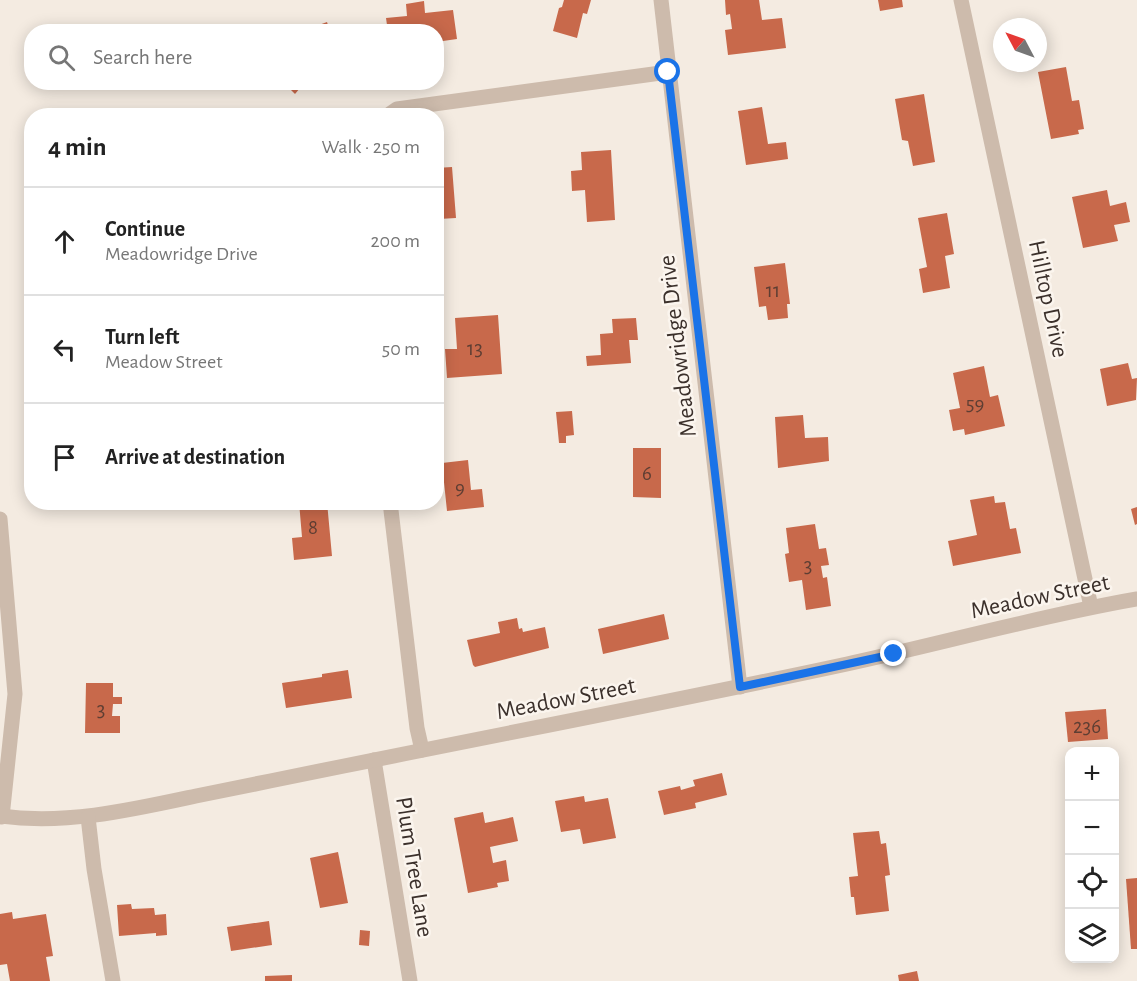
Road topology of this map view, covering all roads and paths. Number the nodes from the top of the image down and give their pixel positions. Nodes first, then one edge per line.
1 (661, 0) edge
2 (961, 0) edge
3 (668, 72) junction
4 (404, 108) edge
5 (391, 510) edge
6 (0, 519) edge
7 (1137, 599) edge
8 (1091, 607) junction
9 (740, 687) junction
10 (422, 750) junction
11 (374, 760) junction
12 (1, 817) edge
13 (88, 817) junction
14 (113, 981) edge
15 (410, 981) edge

1 - 3 street, Meadowridge Drive
2 - 8 street, Hilltop Drive
3 - 4 street
3 - 9 street, Meadowridge Drive
5 - 10 street
6 - 12 street
7 - 8 street, Meadow Street
8 - 9 street, Meadow Street
9 - 10 street, Meadow Street
10 - 11 street, Meadow Street
11 - 13 street, Meadow Street
11 - 15 street, Plum Tree Lane
12 - 13 street, Meadow Street
13 - 14 street

